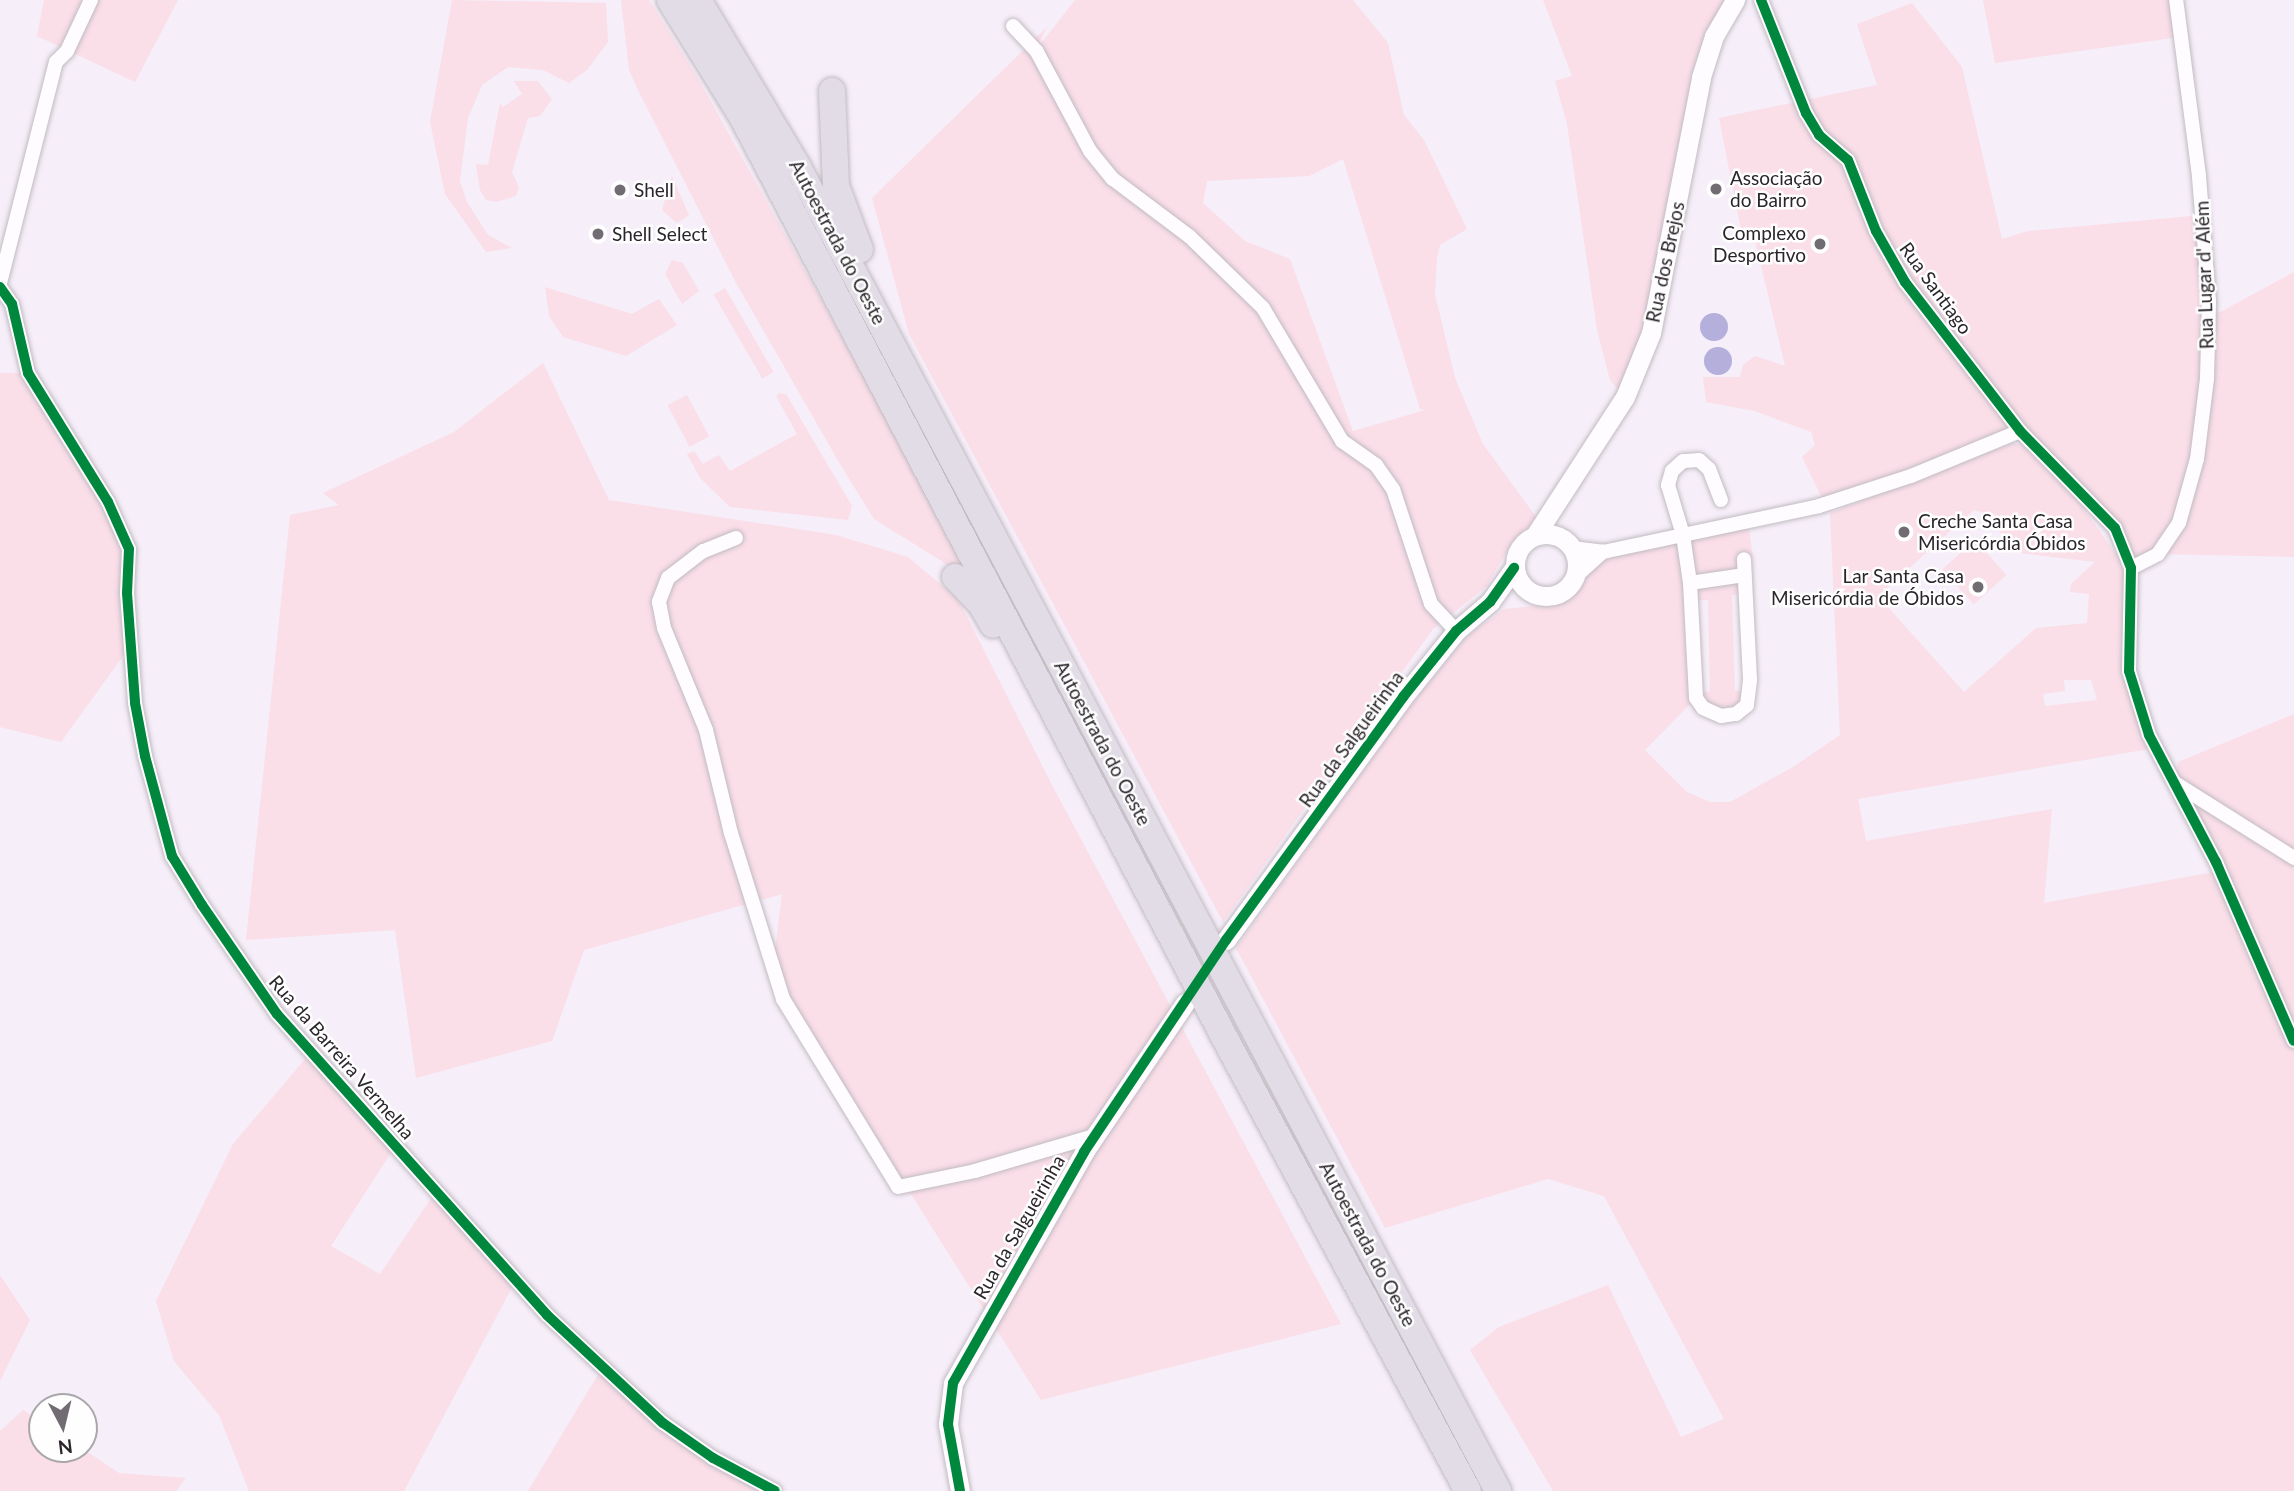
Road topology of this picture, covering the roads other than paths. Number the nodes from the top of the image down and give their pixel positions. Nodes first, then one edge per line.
1 (91, 0) edge
2 (670, 0) edge
3 (698, 0) edge
4 (1735, 0) edge
5 (1761, 0) edge
6 (2176, 0) edge
7 (1013, 26) dead end
8 (832, 91) dead end
9 (0, 285) edge
10 (909, 375) junction
11 (2020, 431) junction
12 (1721, 500) dead end
13 (1555, 510) junction
14 (1536, 534) junction
15 (1683, 535) junction
16 (736, 538) dead end
17 (1567, 543) junction
18 (1603, 552) junction
19 (1744, 559) dead end
20 (1514, 568) junction
21 (2131, 568) junction
22 (1744, 575) junction
23 (955, 577) dead end
24 (1575, 577) junction
25 (1690, 583) junction
26 (1528, 591) junction
27 (1490, 602) junction
28 (1457, 631) junction
29 (2174, 782) junction
30 (1123, 840) junction
31 (2294, 858) edge
32 (1226, 940) dead end
33 (1185, 1003) dead end
34 (2294, 1041) edge
35 (1094, 1136) junction
36 (775, 1491) edge
37 (960, 1491) edge
38 (1468, 1491) edge
39 (1498, 1491) edge

1 - 9 street
2 - 30 highway, Autoestrada do Oeste
3 - 10 highway, Autoestrada do Oeste
4 - 13 street, Rua dos Brejos
5 - 11 street, Rua Santiago
6 - 21 street, Rua Lugar d' Além
7 - 28 street
8 - 10 highway
9 - 36 street, Rua da Barreira Vermelha
10 - 39 highway, Autoestrada do Oeste
11 - 15 street
11 - 21 street, Rua Santiago
12 - 15 street
13 - 14 street, Rua dos Brejos
13 - 17 street
14 - 17 street
14 - 20 street
15 - 18 street
15 - 25 street
16 - 35 street
17 - 18 street
17 - 24 street
18 - 24 street
19 - 22 street
20 - 26 street
20 - 27 street, Rua da Salgueirinha
21 - 29 street
22 - 25 street
22 - 25 street
23 - 30 highway
24 - 26 street
26 - 27 street, Rua da Salgueirinha
27 - 28 street, Rua da Salgueirinha
28 - 32 street, Rua da Salgueirinha
29 - 31 street
29 - 34 street
30 - 38 highway, Autoestrada do Oeste
33 - 35 street, Rua da Salgueirinha
35 - 37 street, Rua da Salgueirinha

